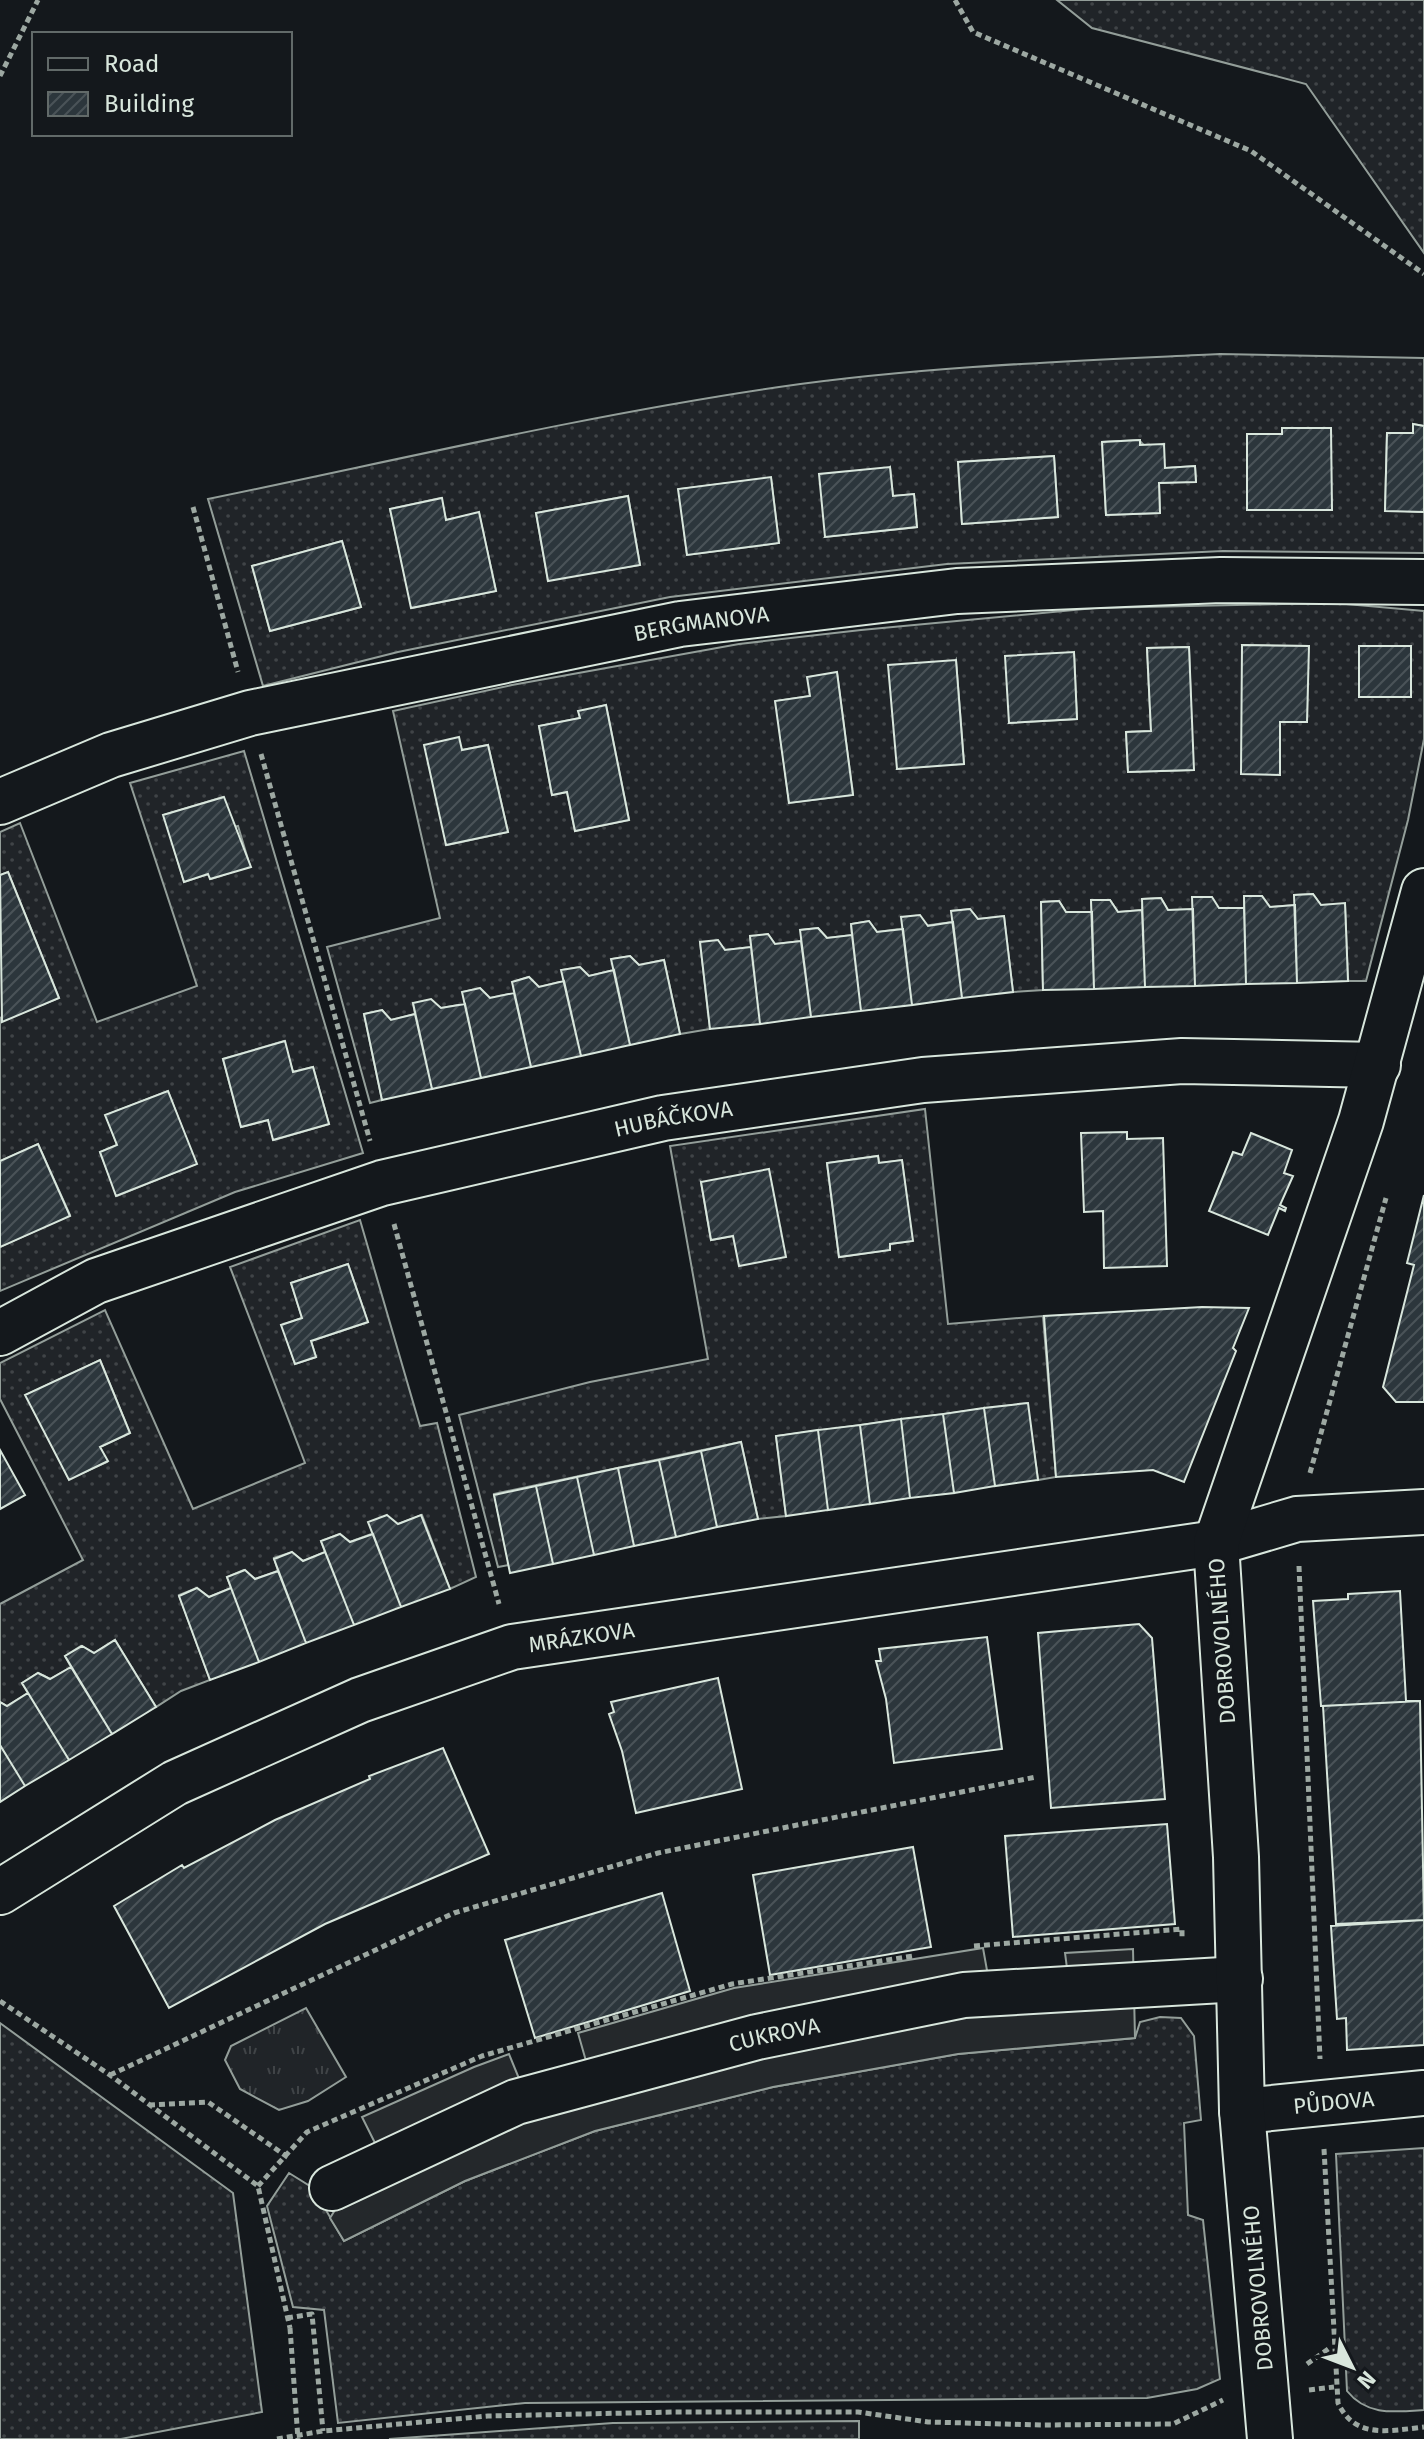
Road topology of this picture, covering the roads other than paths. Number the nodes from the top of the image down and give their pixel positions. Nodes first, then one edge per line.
1 (1424, 582) edge
2 (0, 802) edge
3 (1424, 891) edge
4 (1378, 1065) junction
5 (0, 1333) edge
6 (1424, 1512) edge
7 (1216, 1543) junction
8 (0, 1892) edge
9 (1240, 1979) junction
10 (1424, 2093) edge
11 (1242, 2111) junction
12 (332, 2188) road end
13 (1269, 2431) edge

1 - 2 street, BERGMANOVA
3 - 4 street, DOBROVOLNÉHO
4 - 5 street, HUBÁČKOVA
4 - 7 street, DOBROVOLNÉHO
6 - 7 street, MRÁZKOVA
7 - 8 street, MRÁZKOVA
7 - 9 street, DOBROVOLNÉHO
9 - 11 street, DOBROVOLNÉHO
9 - 12 street, CUKROVA
10 - 11 street, PŮDOVA
11 - 13 street, DOBROVOLNÉHO

